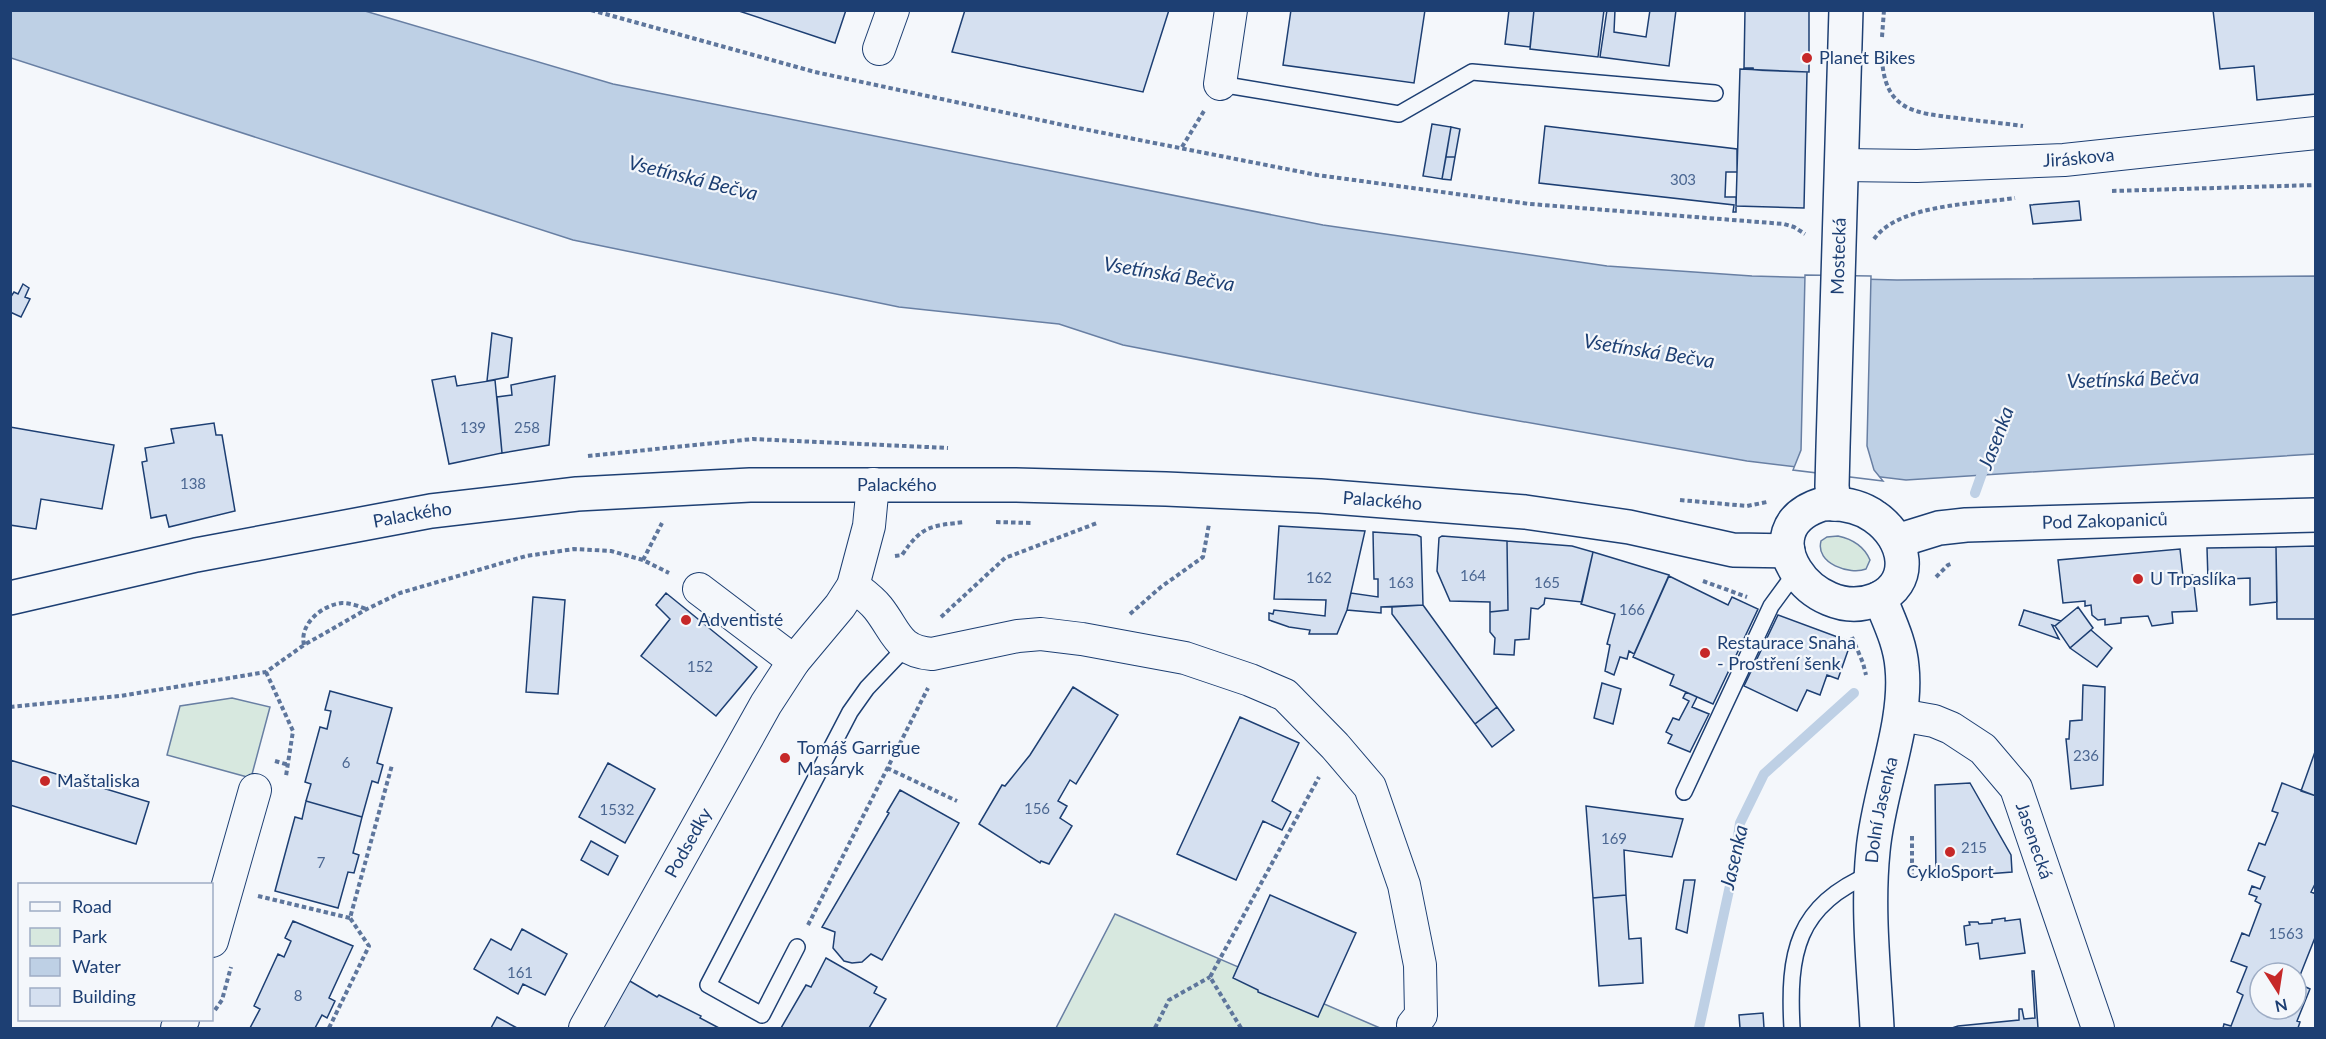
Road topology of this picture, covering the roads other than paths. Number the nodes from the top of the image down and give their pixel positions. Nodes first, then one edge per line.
1 (893, 10) edge
2 (1231, 10) edge
3 (1846, 10) edge
4 (879, 49) dead end
5 (1220, 84) joint
6 (1715, 93) dead end
7 (2316, 133) edge
8 (1842, 165) junction
9 (873, 484) junction
10 (1833, 495) junction
11 (2316, 515) edge
12 (1897, 541) junction
13 (1792, 561) junction
14 (858, 573) junction
15 (699, 589) road end
16 (10, 598) edge
17 (1880, 598) junction
18 (794, 661) junction
19 (923, 661) junction
20 (1900, 716) junction
21 (255, 790) dead end
22 (1684, 792) dead end
23 (1870, 873) junction
24 (213, 937) edge
25 (797, 947) road end
26 (1413, 1025) dead end
27 (585, 1029) edge
28 (1792, 1029) edge
29 (1877, 1029) edge
30 (2098, 1029) edge

1 - 4 street
2 - 5 street
3 - 8 street, Mostecká
5 - 6 lane
7 - 8 street, Jiráskova
8 - 10 street, Mostecká
9 - 13 street, Palackého
9 - 14 street, Podsedky
9 - 16 street, Palackého
10 - 12 street
10 - 13 street
11 - 12 street, Pod Zakopaniců
12 - 17 street
13 - 17 street
13 - 22 lane
14 - 18 street, Podsedky
14 - 19 street
15 - 18 street
17 - 20 street, Dolní Jasenka
18 - 27 street, Podsedky
19 - 25 lane
19 - 26 street
20 - 23 street, Dolní Jasenka
20 - 30 street, Jasenecká
21 - 24 street
23 - 28 lane
23 - 29 street, Dolní Jasenka

